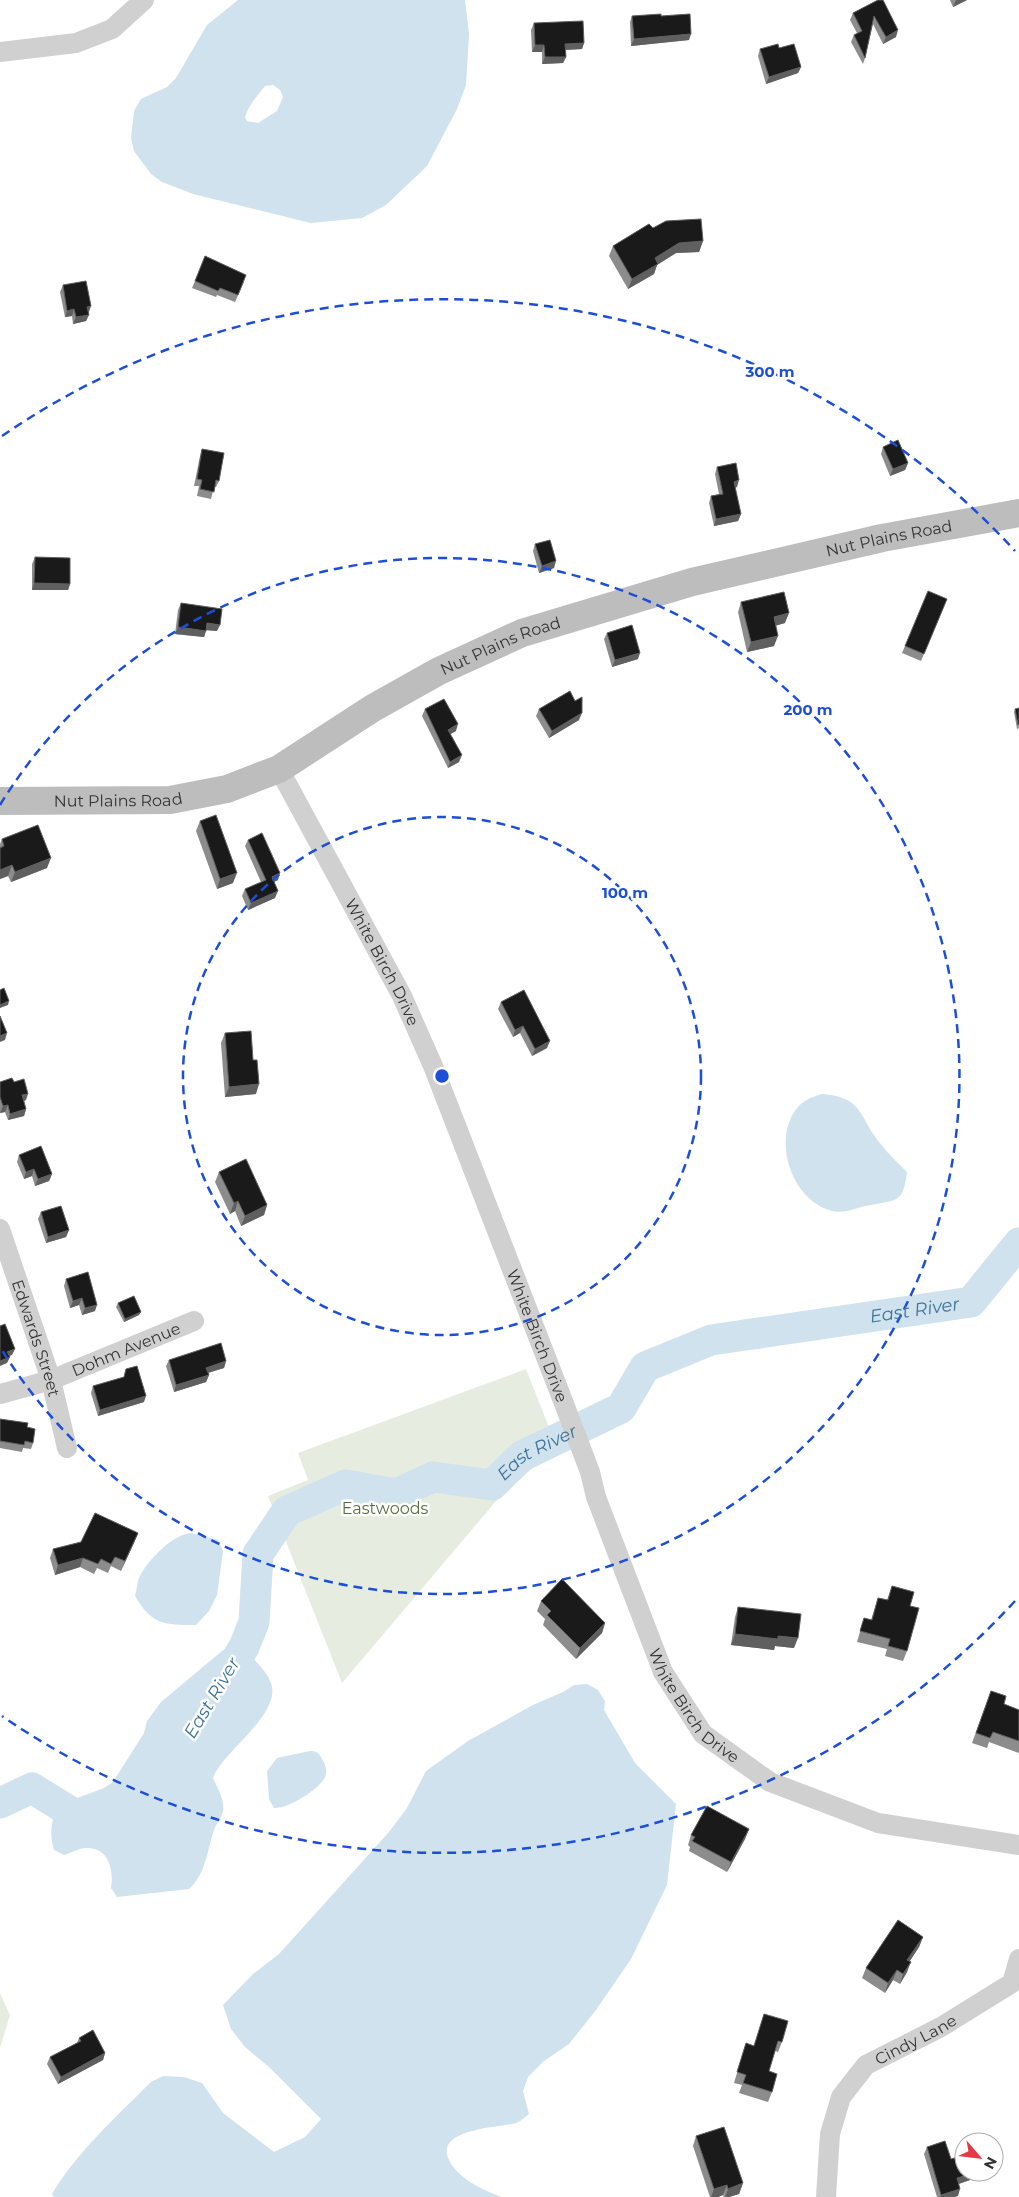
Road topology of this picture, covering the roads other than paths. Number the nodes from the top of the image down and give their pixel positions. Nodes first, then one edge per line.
1 (144, 0) edge
2 (0, 52) edge
3 (1019, 513) edge
4 (279, 769) junction
5 (0, 801) edge
6 (0, 1229) edge
7 (194, 1321) dead end
8 (50, 1380) junction
9 (0, 1394) edge
10 (67, 1448) dead end
11 (1019, 1845) edge
12 (1019, 1959) edge
13 (826, 2197) edge

1 - 2 street
3 - 4 street, Nut Plains Road
4 - 5 street, Nut Plains Road
4 - 11 street, White Birch Drive
6 - 8 street, Edwards Street
7 - 8 street, Dohm Avenue
8 - 9 street, Dohm Avenue
8 - 10 street, Edwards Street
12 - 13 street, Cindy Lane

